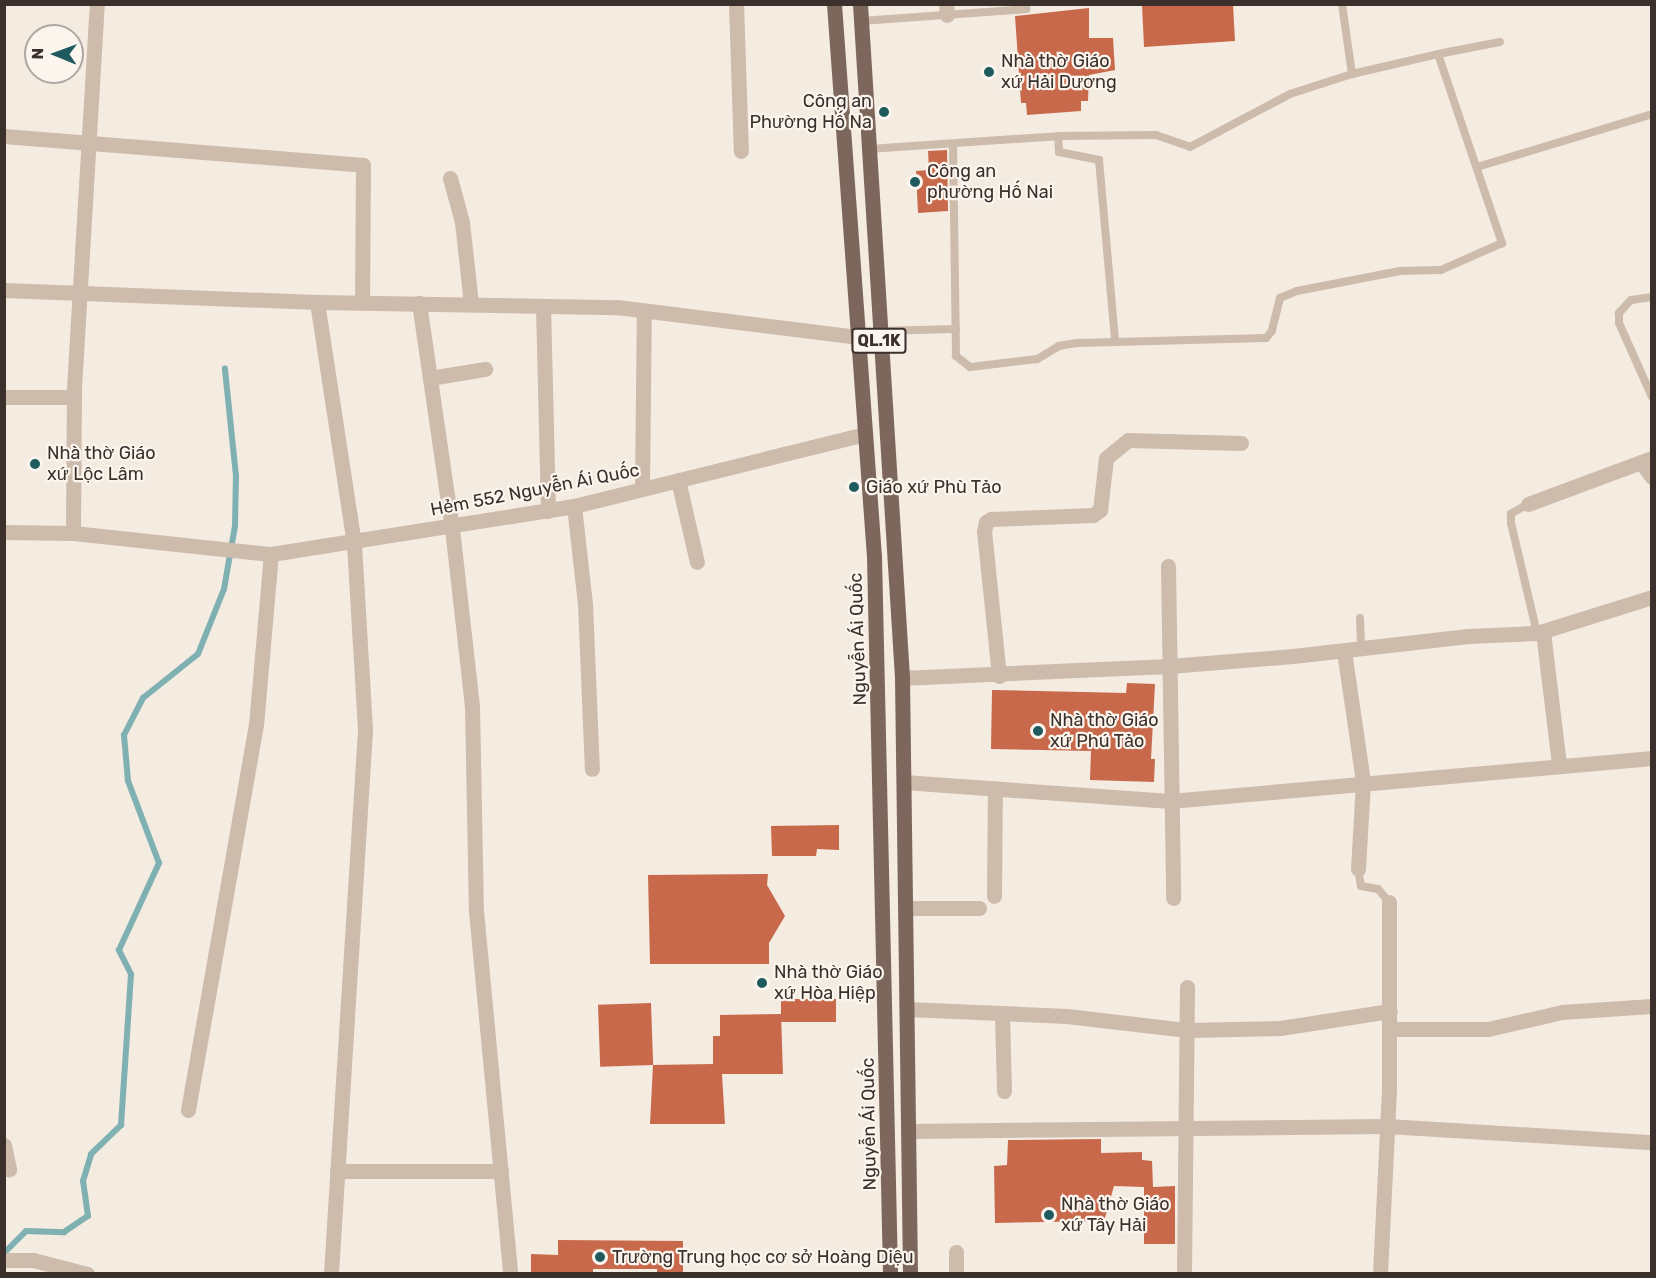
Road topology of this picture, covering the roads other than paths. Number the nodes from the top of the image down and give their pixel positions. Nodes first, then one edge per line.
1 (97, 4) edge
2 (736, 4) edge
3 (834, 4) edge
4 (860, 4) edge
5 (1342, 4) edge
6 (1027, 9) dead end
7 (947, 10) edge
8 (861, 21) junction
9 (1500, 42) dead end
10 (1438, 54) junction
11 (1352, 74) junction
12 (1652, 114) edge
13 (4, 136) edge
14 (1058, 136) junction
15 (88, 142) junction
16 (953, 145) junction
17 (867, 149) junction
18 (741, 151) dead end
19 (1477, 167) junction
20 (450, 178) dead end
21 (4, 290) edge
22 (81, 292) junction
23 (1652, 297) edge
24 (317, 302) junction
25 (362, 303) junction
26 (419, 303) junction
27 (471, 304) junction
28 (543, 306) junction
29 (644, 311) junction
30 (956, 328) junction
31 (879, 331) junction
32 (859, 337) junction
33 (1115, 340) junction
34 (485, 369) dead end
35 (430, 378) junction
36 (4, 397) edge
37 (74, 397) junction
38 (1652, 397) edge
39 (865, 434) junction
40 (1241, 443) dead end
41 (1646, 460) edge
42 (1652, 477) edge
43 (678, 480) junction
44 (642, 489) junction
45 (1528, 504) joint
46 (574, 506) junction
47 (548, 511) junction
48 (452, 528) junction
49 (4, 532) edge
50 (73, 533) junction
51 (354, 544) junction
52 (271, 555) junction
53 (697, 562) dead end
54 (1168, 566) dead end
55 (1652, 597) edge
56 (1360, 618) dead end
57 (1540, 632) junction
58 (1360, 648) junction
59 (1344, 651) junction
60 (1168, 666) junction
61 (999, 676) junction
62 (902, 678) junction
63 (879, 680) junction
64 (1652, 758) edge
65 (1559, 764) junction
66 (592, 769) dead end
67 (904, 782) junction
68 (1363, 782) junction
69 (995, 789) junction
70 (1170, 801) junction
71 (1358, 869) joint
72 (994, 896) dead end
73 (1173, 897) dead end
74 (1389, 902) joint
75 (907, 908) junction
76 (979, 908) dead end
77 (1187, 987) dead end
78 (1652, 1006) edge
79 (907, 1009) junction
80 (1390, 1011) junction
81 (1002, 1014) junction
82 (1390, 1029) junction
83 (1187, 1030) junction
84 (1004, 1091) dead end
85 (188, 1110) dead end
86 (1186, 1126) junction
87 (1387, 1126) junction
88 (908, 1131) junction
89 (1652, 1142) edge
90 (4, 1145) edge
91 (9, 1169) dead end
92 (337, 1171) junction
93 (501, 1171) junction
94 (956, 1252) dead end
95 (4, 1260) edge
96 (87, 1274) edge
97 (331, 1274) edge
98 (510, 1274) edge
99 (890, 1274) edge
100 (910, 1274) edge
101 (956, 1274) edge
102 (1184, 1274) edge
103 (1380, 1274) edge

1 - 15 street
2 - 18 street
3 - 32 main road, Nguyễn Ái Quốc / QL.1K
4 - 8 main road, QL.1K
5 - 11 lane
6 - 7 lane
7 - 8 lane
8 - 17 main road, QL.1K
9 - 10 lane
10 - 11 lane
10 - 19 lane
11 - 14 lane
12 - 19 lane
13 - 15 street
14 - 16 lane
14 - 33 lane
15 - 22 street
15 - 25 street
16 - 17 lane
16 - 30 lane
17 - 31 main road, QL.1K
19 - 33 lane
20 - 27 street
21 - 22 street
22 - 24 street
22 - 37 street
23 - 38 lane
24 - 25 street
24 - 51 street
25 - 26 street
26 - 27 street
26 - 35 street
27 - 28 street
28 - 29 street
28 - 47 street
29 - 32 street
29 - 44 street
30 - 31 lane
30 - 33 lane
31 - 62 main road, QL.1K
32 - 39 main road, Nguyễn Ái Quốc / QL.1K
34 - 35 street
35 - 48 street
36 - 37 street
37 - 50 street
39 - 43 street, Hẻm 552 Nguyễn Ái Quốc
39 - 63 main road, Nguyễn Ái Quốc / QL.1K
40 - 61 street
41 - 42 street
41 - 45 street
43 - 44 street, Hẻm 552 Nguyễn Ái Quốc
43 - 53 street
44 - 46 street, Hẻm 552 Nguyễn Ái Quốc
45 - 57 lane
46 - 47 street, Hẻm 552 Nguyễn Ái Quốc
46 - 66 street
47 - 48 street, Hẻm 552 Nguyễn Ái Quốc
48 - 51 street, Hẻm 552 Nguyễn Ái Quốc
48 - 93 street
49 - 50 street, Hẻm 552 Nguyễn Ái Quốc
50 - 52 street, Hẻm 552 Nguyễn Ái Quốc
51 - 52 street, Hẻm 552 Nguyễn Ái Quốc
51 - 92 street
52 - 85 street
54 - 60 street
55 - 57 street
56 - 58 lane
57 - 58 street
57 - 65 street
58 - 59 street
59 - 60 street
59 - 68 street
60 - 61 street
60 - 70 street
61 - 62 street
62 - 63 main road
62 - 67 main road, QL.1K
63 - 99 main road, Nguyễn Ái Quốc / QL.1K
64 - 65 street
65 - 68 street
67 - 69 street
67 - 75 main road, QL.1K
68 - 70 street
68 - 71 street
69 - 70 street
69 - 72 street
70 - 73 street
71 - 74 lane
74 - 80 street
75 - 76 street
75 - 79 main road, QL.1K
77 - 83 street
78 - 82 street
79 - 81 street
79 - 88 main road, QL.1K
80 - 82 street
80 - 83 street
81 - 83 street
81 - 84 street
82 - 87 street
83 - 86 street
86 - 87 street
86 - 88 street
86 - 102 street
87 - 89 street
87 - 103 street
88 - 100 main road, QL.1K
90 - 91 street
92 - 93 street
92 - 97 street
93 - 98 street
94 - 101 street
95 - 96 street

